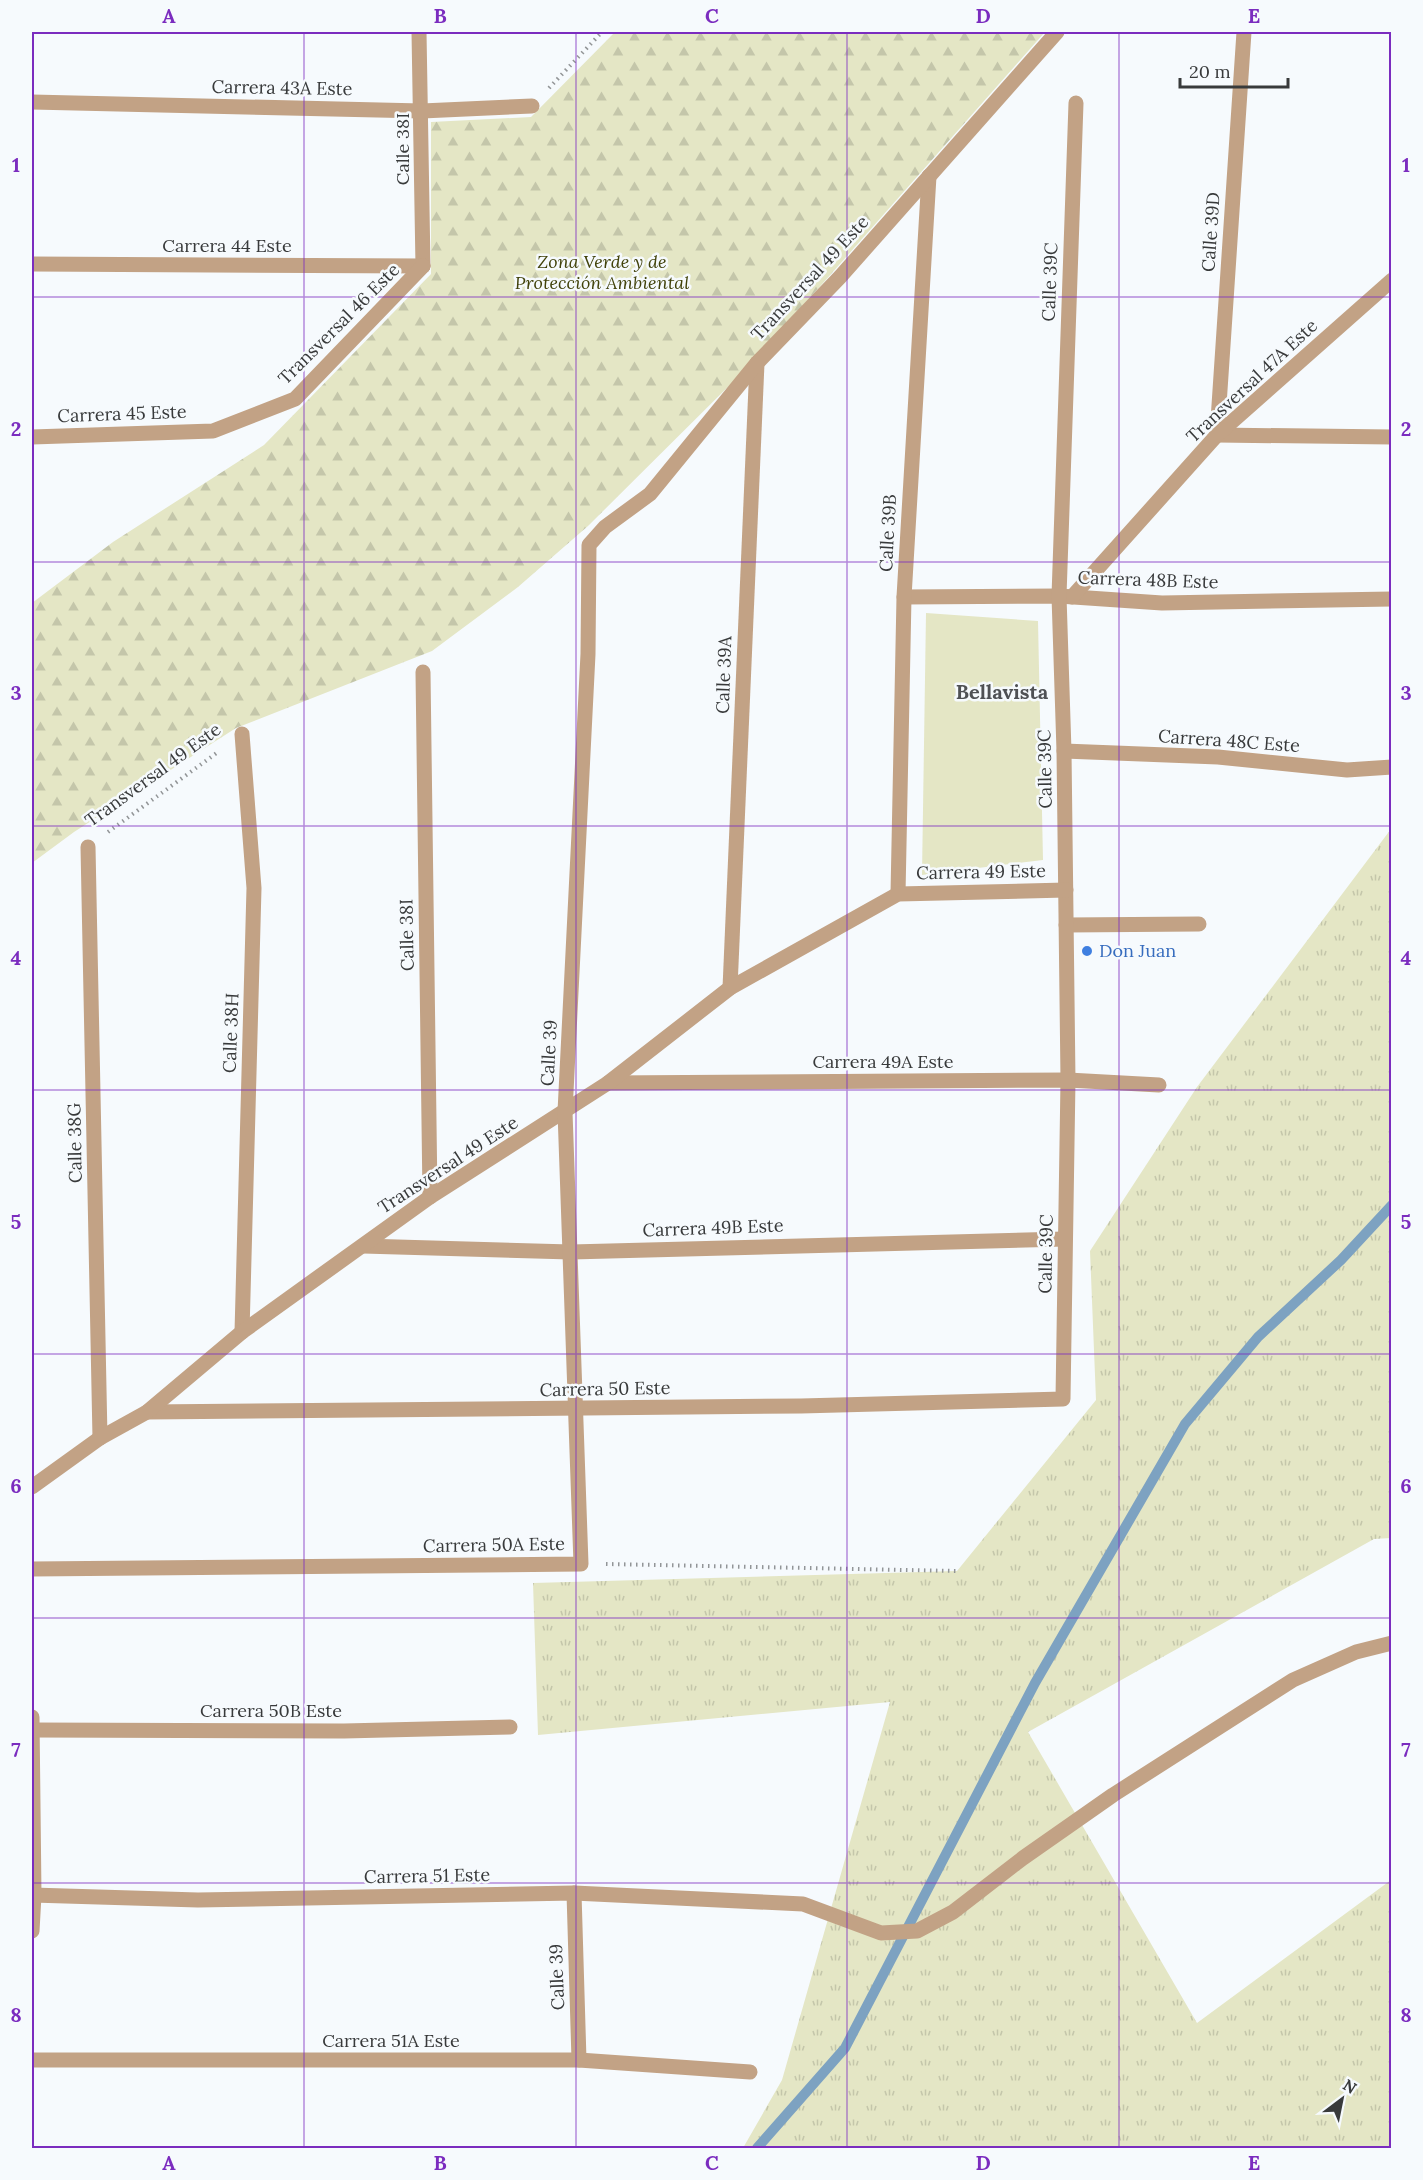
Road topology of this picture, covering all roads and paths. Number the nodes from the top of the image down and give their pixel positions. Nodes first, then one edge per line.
1 (419, 32) edge
2 (602, 32) edge
3 (1057, 32) edge
4 (1244, 32) edge
5 (32, 102) edge
6 (1076, 103) dead end
7 (532, 106) joint
8 (422, 111) junction
9 (929, 176) junction
10 (32, 264) edge
11 (423, 266) junction
12 (1392, 280) edge
13 (757, 363) junction
14 (213, 431) joint
15 (1217, 435) junction
16 (32, 437) edge
17 (1392, 437) edge
18 (588, 545) joint
19 (904, 597) junction
20 (1066, 597) junction
21 (1392, 599) edge
22 (423, 672) dead end
23 (242, 734) joint
24 (1064, 751) junction
25 (1392, 767) edge
26 (88, 847) joint
27 (1066, 890) junction
28 (898, 894) junction
29 (1199, 924) dead end
30 (1066, 925) junction
31 (730, 988) junction
32 (1068, 1080) junction
33 (608, 1083) junction
34 (1159, 1085) dead end
35 (565, 1112) junction
36 (430, 1197) junction
37 (1065, 1239) junction
38 (363, 1246) junction
39 (572, 1252) junction
40 (242, 1332) junction
41 (1064, 1399) joint
42 (575, 1409) junction
43 (147, 1412) junction
44 (100, 1438) junction
45 (32, 1487) edge
46 (581, 1564) junction
47 (32, 1569) edge
48 (957, 1571) dead end
49 (1392, 1643) edge
50 (32, 1726) edge
51 (510, 1727) dead end
52 (574, 1893) junction
53 (33, 1895) edge
54 (32, 1931) edge
55 (32, 2060) edge
56 (579, 2060) junction
57 (750, 2072) dead end

1 - 8 street, Calle 38I
2 - 7 path
3 - 9 street, Transversal 49 Este
4 - 15 street, Calle 39D
5 - 8 street, Carrera 43A Este
6 - 20 street, Calle 39C
7 - 8 street, Carrera 43A Este
8 - 11 street, Calle 38I
9 - 13 street, Transversal 49 Este
9 - 19 street, Calle 39B
10 - 11 street, Carrera 44 Este
11 - 14 street, Transversal 46 Este
12 - 15 street, Transversal 47A Este
13 - 18 street, Transversal 49 Este
13 - 31 street, Calle 39A
14 - 16 street, Carrera 45 Este
15 - 17 street
15 - 20 street, Transversal 47A Este
18 - 35 street, Calle 39
19 - 20 street, Carrera 48B Este
19 - 28 street, Calle 39B
20 - 21 street, Carrera 48B Este
20 - 24 street, Calle 39C
22 - 36 street, Calle 38I
23 - 26 path, Transversal 49 Este
23 - 40 street, Calle 38H
24 - 25 street, Carrera 48C Este
24 - 27 street, Calle 39C
26 - 44 street, Calle 38G
27 - 28 street, Carrera 49 Este
27 - 30 street, Calle 39C
28 - 31 street, Transversal 49 Este
29 - 30 street
30 - 32 street, Calle 39C
31 - 33 street, Transversal 49 Este
32 - 33 street, Carrera 49A Este
32 - 34 street, Carrera 49A Este
32 - 37 street, Calle 39C
33 - 35 street, Transversal 49 Este
35 - 36 street, Transversal 49 Este
35 - 39 street, Calle 39
36 - 38 street, Transversal 49 Este
37 - 39 street, Carrera 49B Este
37 - 41 street, Calle 39C
38 - 39 street, Carrera 49B Este
38 - 40 street, Transversal 49 Este
39 - 42 street, Calle 39
40 - 43 street, Transversal 49 Este
41 - 42 street, Carrera 50 Este
42 - 43 street, Carrera 50 Este
42 - 46 street, Calle 39
43 - 44 street, Transversal 49 Este
44 - 45 street, Transversal 49 Este
46 - 47 street, Carrera 50A Este
46 - 48 path, Carrera 50A Este
49 - 52 street, Carrera 51 Este
50 - 51 street, Carrera 50B Este
50 - 53 street
52 - 53 street, Carrera 51 Este
52 - 56 street, Calle 39
53 - 54 street
55 - 56 street, Carrera 51A Este
56 - 57 street, Carrera 51A Este

